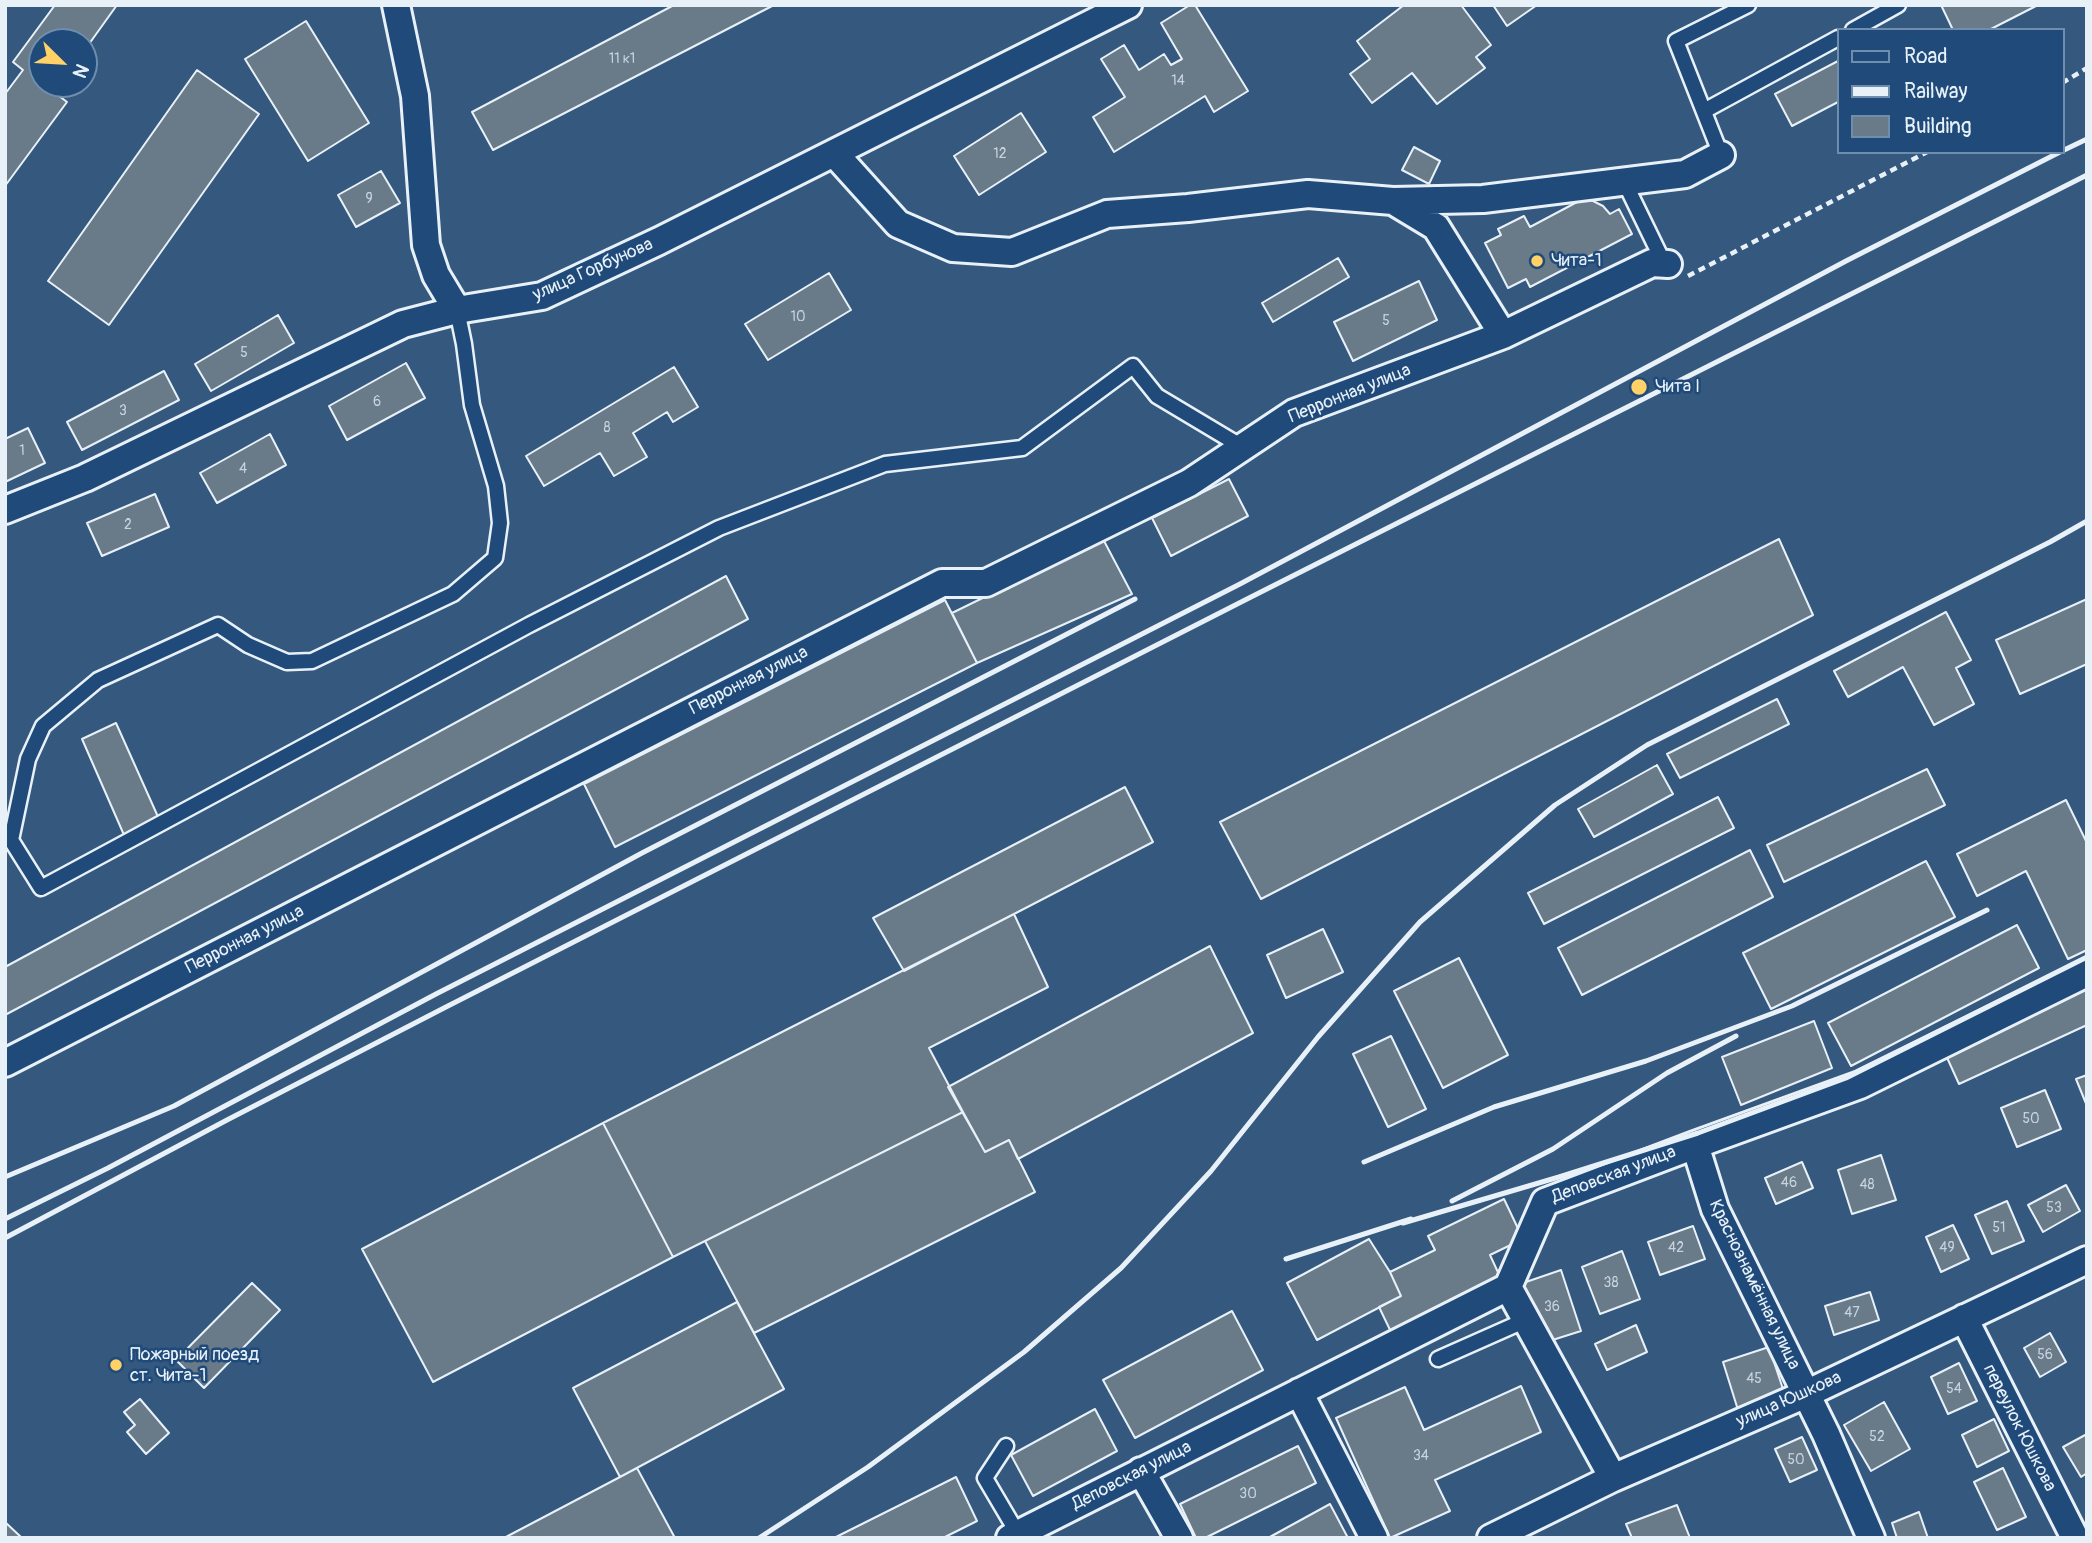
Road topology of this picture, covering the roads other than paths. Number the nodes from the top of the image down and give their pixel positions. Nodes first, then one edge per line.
1 (396, 5) edge
2 (1128, 5) edge
3 (1748, 5) edge
4 (1898, 5) edge
5 (1857, 28) edge
6 (1836, 39) edge
7 (1704, 111) junction
8 (834, 153) junction
9 (1721, 155) joint
10 (1624, 181) junction
11 (1393, 201) junction
12 (1660, 264) joint
13 (457, 310) junction
14 (1503, 335) junction
15 (1244, 447) junction
16 (5, 510) edge
17 (2087, 973) edge
18 (5, 1063) edge
19 (1695, 1145) junction
20 (2087, 1260) edge
21 (1508, 1287) junction
22 (1964, 1318) junction
23 (1526, 1320) junction
24 (1438, 1359) dead end
25 (1299, 1392) junction
26 (1806, 1394) junction
27 (1006, 1446) dead end
28 (1141, 1471) junction
29 (1613, 1479) junction
30 (1014, 1536) edge
31 (1179, 1538) edge
32 (1374, 1538) edge
33 (1491, 1538) edge
34 (1871, 1538) edge
35 (2075, 1538) edge

1 - 13 street
2 - 8 street, улица Горбунова
3 - 7 lane
4 - 5 lane
6 - 7 lane
7 - 9 lane
8 - 11 street
8 - 13 street, улица Горбунова
9 - 10 street
10 - 11 street
10 - 12 lane
11 - 14 street
12 - 14 street, Перронная улица
13 - 15 lane
13 - 16 street, улица Горбунова
14 - 15 street, Перронная улица
15 - 18 street, Перронная улица
17 - 19 street, Деповская улица
19 - 21 street, Деповская улица
19 - 26 street, Краснознамённая улица
20 - 22 street, улица Юшкова
21 - 23 street
21 - 25 street, Деповская улица
22 - 26 street, улица Юшкова
22 - 35 street, переулок Юшкова
23 - 24 lane
23 - 29 street
25 - 28 street, Деповская улица
25 - 32 street
26 - 29 street, улица Юшкова
26 - 34 street, Краснознамённая улица
27 - 30 lane
28 - 30 street, Деповская улица
28 - 31 street
29 - 33 street, улица Юшкова

